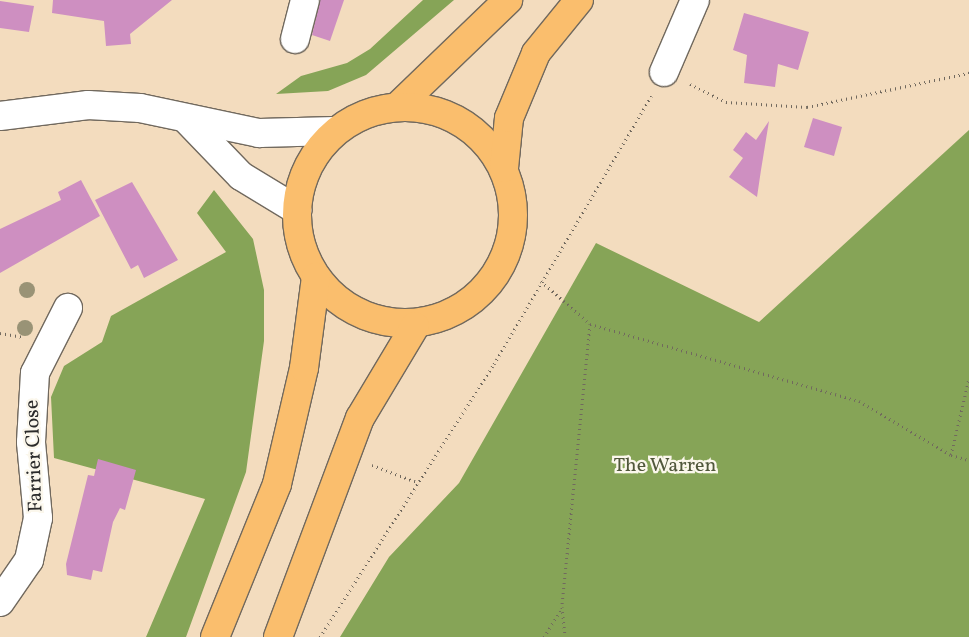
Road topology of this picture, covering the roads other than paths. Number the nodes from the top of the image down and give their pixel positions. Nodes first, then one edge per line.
1 (305, 0) edge
2 (508, 0) edge
3 (579, 0) edge
4 (695, 0) edge
5 (295, 39) dead end
6 (664, 72) road end
7 (398, 106) junction
8 (0, 116) edge
9 (188, 121) junction
10 (335, 131) junction
11 (504, 168) junction
12 (297, 210) junction
13 (316, 277) junction
14 (68, 308) dead end
15 (414, 326) junction
16 (0, 602) edge
17 (215, 637) edge
18 (278, 637) edge

1 - 5 street
2 - 7 main road
3 - 11 main road
4 - 6 street
7 - 10 main road
7 - 11 main road
8 - 9 street
9 - 10 street
9 - 12 street
10 - 12 main road
11 - 15 main road
12 - 13 main road
13 - 15 main road
13 - 17 main road
14 - 16 street, Farrier Close
15 - 18 main road

